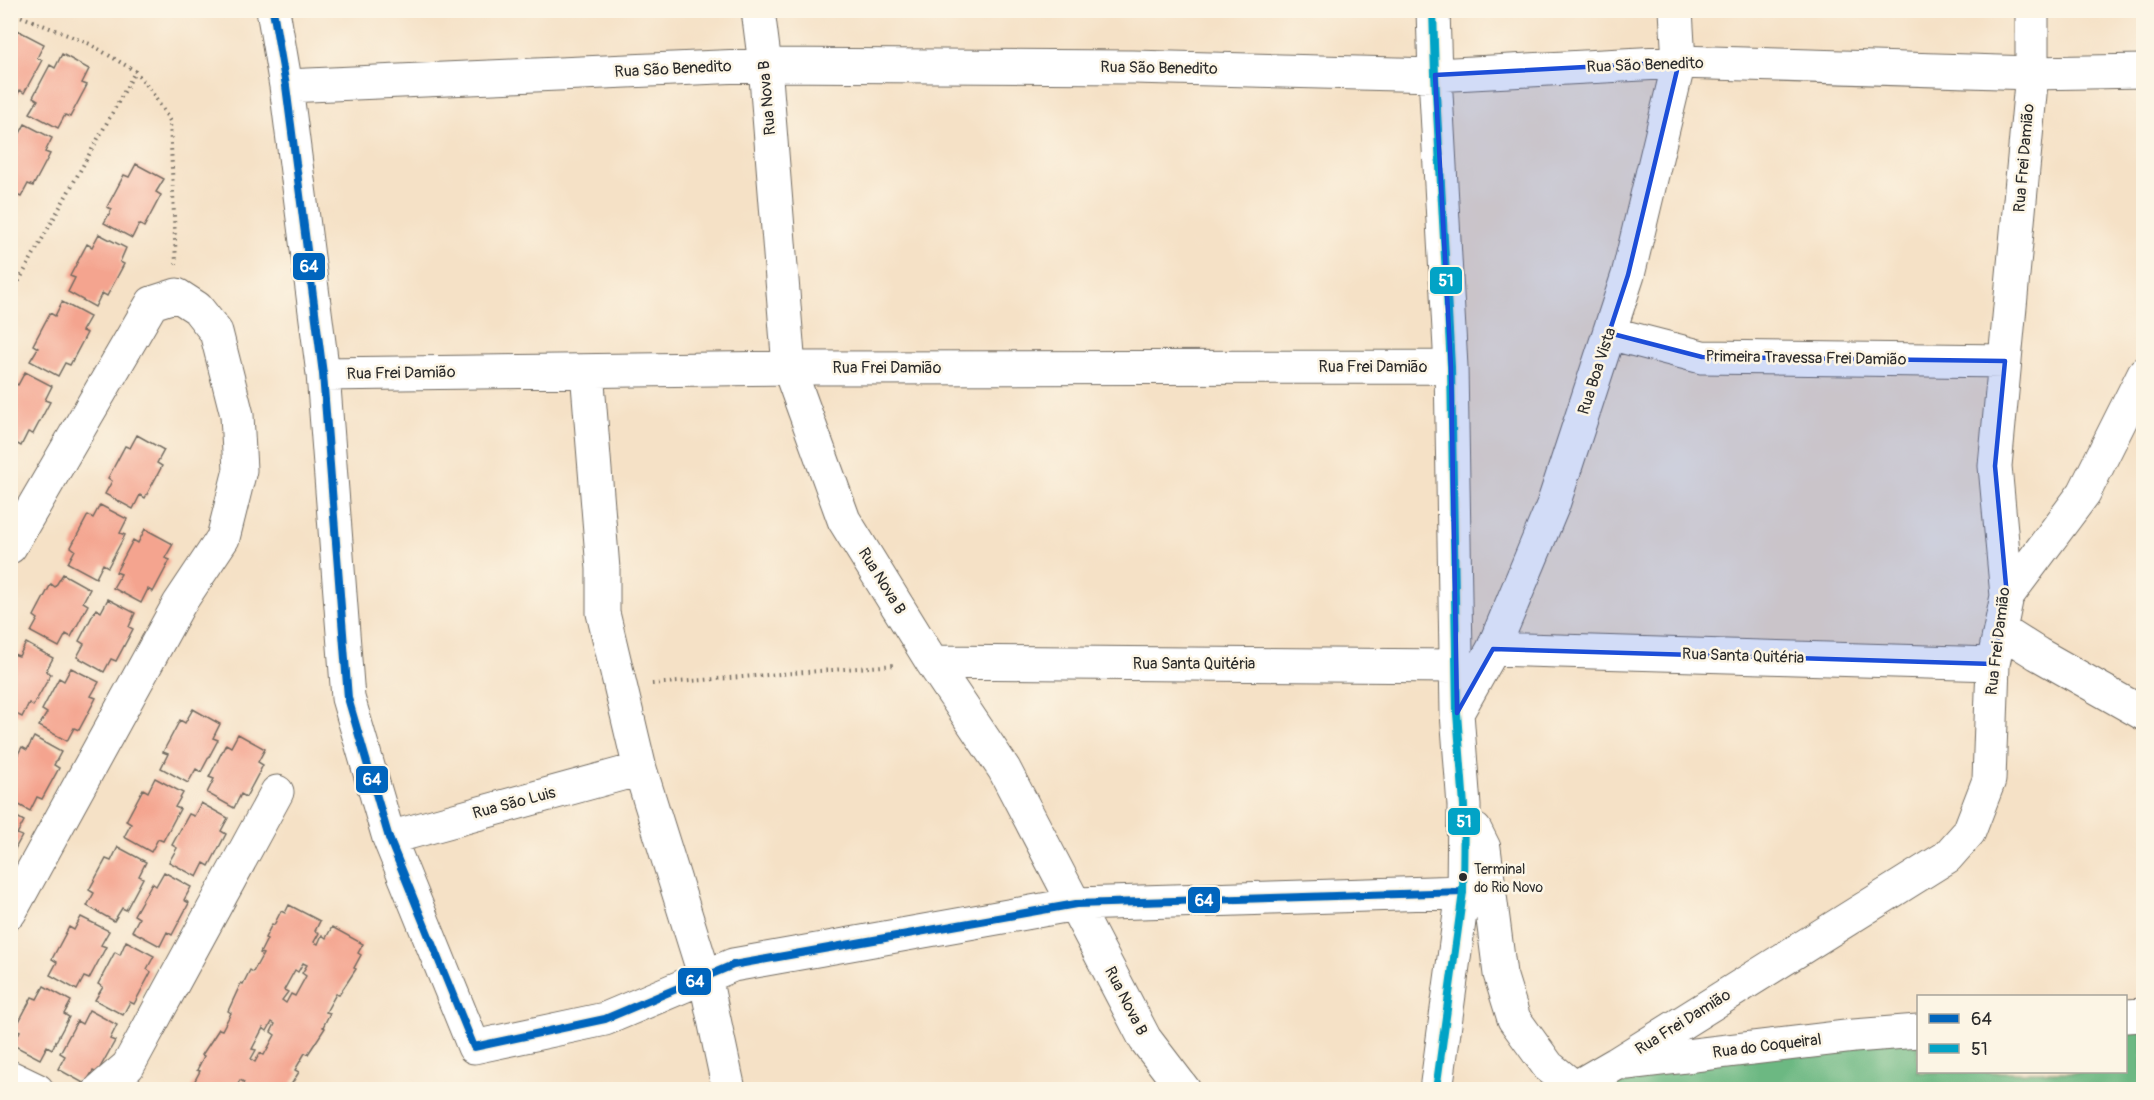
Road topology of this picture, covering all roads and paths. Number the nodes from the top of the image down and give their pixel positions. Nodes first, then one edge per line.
1 (273, 10) edge
2 (758, 10) edge
3 (1433, 10) edge
4 (1676, 10) edge
5 (2032, 10) edge
6 (10, 12) edge
7 (1679, 62) junction
8 (765, 65) junction
9 (135, 71) junction
10 (2144, 71) edge
11 (2032, 73) junction
12 (1435, 75) junction
13 (286, 86) junction
14 (177, 295) junction
15 (10, 297) edge
16 (1609, 333) junction
17 (2005, 361) junction
18 (1451, 367) junction
19 (789, 368) junction
20 (587, 371) junction
21 (2144, 373) edge
22 (323, 374) junction
23 (10, 547) edge
24 (2007, 596) junction
25 (2000, 630) junction
26 (1493, 649) junction
27 (932, 662) junction
28 (1993, 663) junction
29 (1455, 666) junction
30 (620, 686) junction
31 (1457, 713) junction
32 (2144, 714) edge
33 (640, 769) junction
34 (277, 792) dead end
35 (1464, 806) junction
36 (389, 838) junction
37 (1463, 892) junction
38 (1076, 904) junction
39 (10, 912) edge
40 (705, 977) junction
41 (2144, 1015) edge
42 (2127, 1016) edge
43 (1917, 1031) edge
44 (1616, 1064) junction
45 (10, 1077) edge
46 (37, 1089) edge
47 (100, 1089) edge
48 (729, 1089) edge
49 (1184, 1089) edge
50 (1436, 1089) edge
51 (1573, 1089) edge

1 - 13 street
2 - 8 street, Rua Nova B
3 - 12 street
4 - 7 street, Rua Boa Vista
5 - 11 street, Rua Frei Damião
6 - 9 path
7 - 11 street, Rua São Benedito
7 - 12 street, Rua São Benedito
7 - 16 street, Rua Boa Vista
8 - 12 street, Rua São Benedito
8 - 13 street, Rua São Benedito
8 - 19 street, Rua Nova B
9 - 14 path
9 - 15 path
10 - 11 street, Rua São Benedito
11 - 17 street, Rua Frei Damião
12 - 18 street
13 - 22 street
14 - 23 street
14 - 39 street
16 - 17 street, Primeira Travessa Frei Damião
16 - 26 street, Rua Boa Vista
17 - 24 street, Rua Frei Damião
18 - 19 street, Rua Frei Damião
18 - 29 street
19 - 20 street, Rua Frei Damião
19 - 27 street, Rua Nova B
20 - 22 street, Rua Frei Damião
20 - 30 street
21 - 24 street
22 - 36 street
24 - 25 street, Rua Frei Damião
25 - 28 street, Rua Frei Damião
25 - 32 street
26 - 28 street, Rua Santa Quitéria
26 - 31 street, Rua Boa Vista
27 - 29 street, Rua Santa Quitéria
27 - 30 path
27 - 38 street, Rua Nova B
28 - 44 street, Rua Frei Damião
29 - 31 street
30 - 33 street
31 - 35 street
33 - 36 street, Rua São Luis
33 - 40 street
34 - 47 street
35 - 37 street
35 - 51 street
36 - 40 street
37 - 38 street
37 - 50 street
38 - 40 street
38 - 49 street, Rua Nova B
40 - 48 street
41 - 42 street
43 - 44 street, Rua do Coqueiral
44 - 51 street, Rua Frei Damião
45 - 46 street

